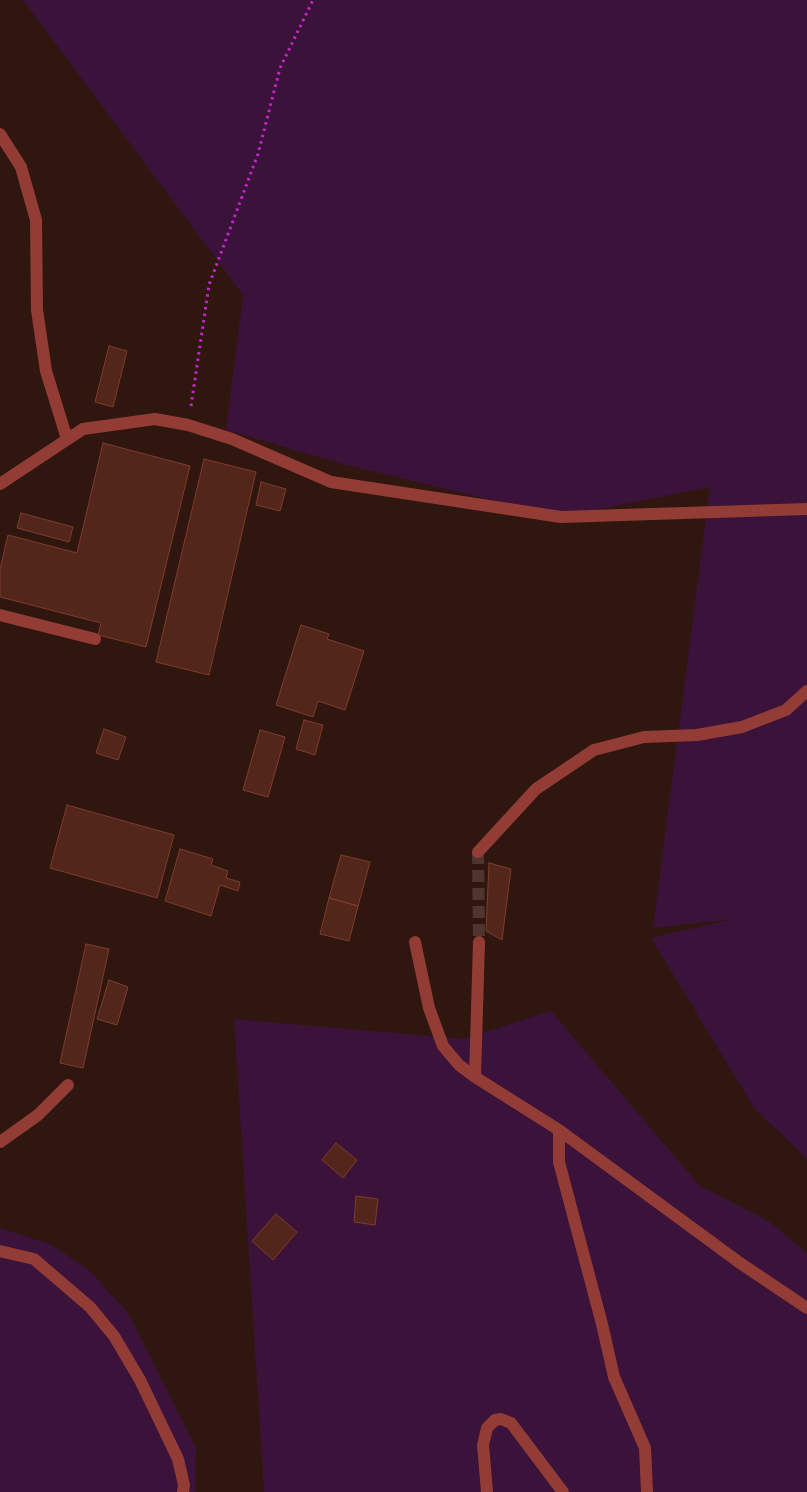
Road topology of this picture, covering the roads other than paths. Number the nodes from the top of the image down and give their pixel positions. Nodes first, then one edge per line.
1 (0, 134) edge
2 (67, 439) junction
3 (0, 484) edge
4 (807, 509) edge
5 (0, 615) edge
6 (95, 639) dead end
7 (807, 691) edge
8 (478, 852) tunnel mouth
9 (415, 942) dead end
10 (479, 942) tunnel mouth
11 (475, 1078) junction
12 (68, 1085) dead end
13 (559, 1130) junction
14 (0, 1142) edge
15 (0, 1251) edge
16 (807, 1308) edge
17 (183, 1492) edge
18 (487, 1492) edge
19 (563, 1492) edge
20 (647, 1492) edge

1 - 2 lane
2 - 3 lane
2 - 4 lane
5 - 6 lane
7 - 8 lane
9 - 11 lane
10 - 11 lane
11 - 13 lane
12 - 14 lane
13 - 16 lane
13 - 20 lane
15 - 17 lane
18 - 19 lane

